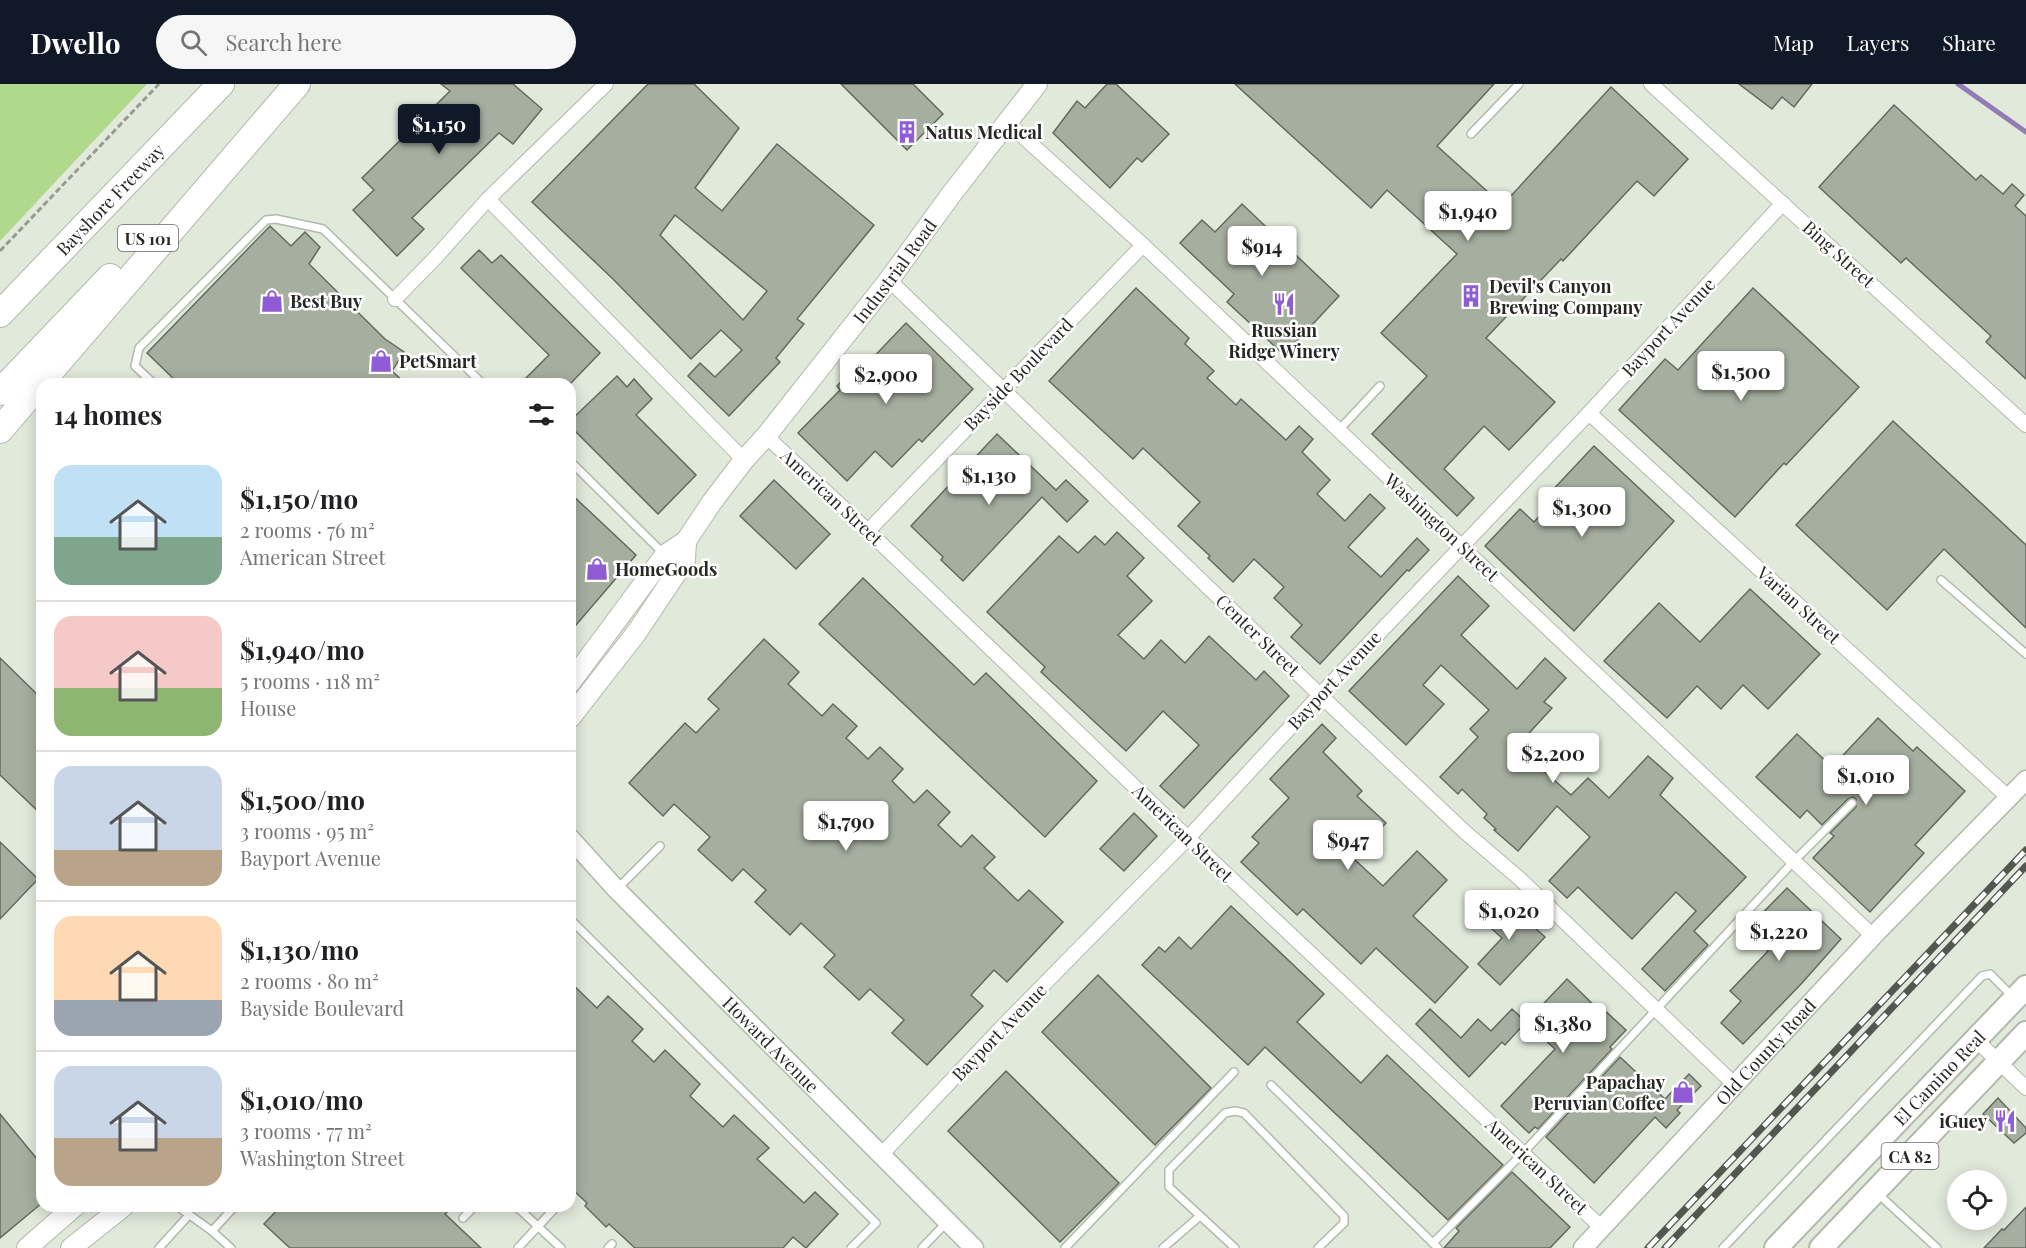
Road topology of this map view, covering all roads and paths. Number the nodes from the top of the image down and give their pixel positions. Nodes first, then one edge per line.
1 (159, 84) edge
2 (221, 84) edge
3 (296, 84) edge
4 (606, 84) edge
5 (1036, 84) edge
6 (1519, 84) edge
7 (1651, 84) edge
8 (1008, 123) junction
9 (1471, 134) dead end
10 (488, 199) junction
11 (1783, 203) junction
12 (1143, 245) junction
13 (0, 250) edge
14 (889, 280) junction
15 (395, 298) junction
16 (0, 314) edge
17 (44, 378) edge
18 (148, 378) edge
19 (477, 378) edge
20 (1380, 386) dead end
21 (36, 388) edge
22 (1002, 390) junction
23 (0, 392) edge
24 (1589, 413) junction
25 (2026, 425) edge
26 (0, 430) edge
27 (1339, 430) junction
28 (766, 436) junction
29 (744, 460) junction
30 (576, 467) edge
31 (868, 531) junction
32 (686, 541) junction
33 (1462, 546) junction
34 (665, 555) junction
35 (1941, 580) dead end
36 (2026, 654) edge
37 (576, 675) edge
38 (1320, 695) junction
39 (576, 710) edge
40 (2026, 780) edge
41 (2009, 798) junction
42 (1852, 803) dead end
43 (1188, 838) junction
44 (576, 845) edge
45 (660, 846) dead end
46 (1794, 861) junction
47 (616, 889) junction
48 (576, 925) edge
49 (1873, 936) junction
50 (2020, 993) edge
51 (1657, 1010) junction
52 (2026, 1033) edge
53 (1976, 1040) junction
54 (1999, 1062) junction
55 (1234, 1072) dead end
56 (1271, 1085) dead end
57 (1735, 1085) junction
58 (2026, 1088) edge
59 (1523, 1153) junction
60 (882, 1154) junction
61 (1876, 1192) junction
62 (68, 1212) edge
63 (116, 1212) edge
64 (185, 1212) edge
65 (229, 1212) edge
66 (469, 1212) edge
67 (522, 1212) edge
68 (552, 1212) edge
69 (189, 1215) junction
70 (1200, 1216) junction
71 (463, 1218) dead end
72 (947, 1221) junction
73 (538, 1227) junction
74 (1602, 1228) junction
75 (212, 1231) junction
76 (1436, 1245) edge
77 (27, 1248) edge
78 (71, 1248) edge
79 (159, 1248) edge
80 (231, 1248) edge
81 (518, 1248) edge
82 (561, 1248) edge
83 (851, 1248) edge
84 (922, 1248) edge
85 (974, 1248) edge
86 (1065, 1248) edge
87 (1163, 1248) edge
88 (1235, 1248) edge
89 (1318, 1248) edge
90 (1583, 1248) edge
91 (1723, 1248) edge
92 (1776, 1248) edge
93 (1821, 1248) edge
94 (1937, 1248) edge

1 - 13 path
2 - 16 highway, Bayshore Freeway / US 101
3 - 17 highway
3 - 23 highway, US 101
4 - 10 street
5 - 8 main road, Industrial Road
6 - 9 lane
7 - 11 street, Bing Street
8 - 12 street, Washington Street
8 - 14 main road, Industrial Road
10 - 15 street
10 - 29 street
11 - 24 street, Bayport Avenue
11 - 25 street, Bing Street
12 - 22 street, Bayside Boulevard
12 - 27 street, Washington Street
14 - 22 street, Center Street
14 - 28 main road, Industrial Road
15 - 18 lane
15 - 19 lane
20 - 27 lane
21 - 26 highway
22 - 31 street, Bayside Boulevard
22 - 38 street, Center Street
24 - 33 street, Bayport Avenue
24 - 41 street, Varian Street
27 - 33 street, Washington Street
28 - 29 main road, Industrial Road
28 - 31 street, American Street
29 - 32 main road, Industrial Road
30 - 34 lane
31 - 43 street, American Street
32 - 34 main road, Industrial Road
32 - 39 main road, Industrial Road
33 - 38 street, Bayport Avenue
33 - 46 street, Washington Street
34 - 37 main road, Industrial Road
35 - 36 lane
38 - 43 street, Bayport Avenue
38 - 51 street, Center Street
40 - 41 street, Old County Road
41 - 49 street, Old County Road
42 - 46 lane
43 - 59 street, American Street
43 - 60 street, Bayport Avenue
44 - 47 street, Howard Avenue
45 - 47 lane
46 - 49 street, Washington Street
46 - 51 lane
47 - 60 street, Howard Avenue
48 - 83 lane
49 - 57 street, Old County Road
50 - 53 main road, El Camino Real / CA 82
50 - 91 lane
51 - 57 street, Center Street
51 - 59 lane
52 - 54 main road, El Camino Real / CA 82
53 - 54 street
53 - 92 main road, El Camino Real / CA 82
54 - 58 street
54 - 61 main road, El Camino Real / CA 82
55 - 86 lane
56 - 76 lane
57 - 74 street, Old County Road
59 - 74 street, American Street
59 - 76 lane
60 - 72 street, Howard Avenue
61 - 93 main road, El Camino Real / CA 82
61 - 94 lane
62 - 77 main road
63 - 78 main road
64 - 69 lane
65 - 75 lane
66 - 71 lane
67 - 73 lane
68 - 73 lane
69 - 75 lane
69 - 79 lane
70 - 87 lane
70 - 88 lane
70 - 89 lane
72 - 84 lane
72 - 85 street, Howard Avenue
73 - 81 lane
73 - 82 lane
74 - 90 street, Old County Road
75 - 80 lane

